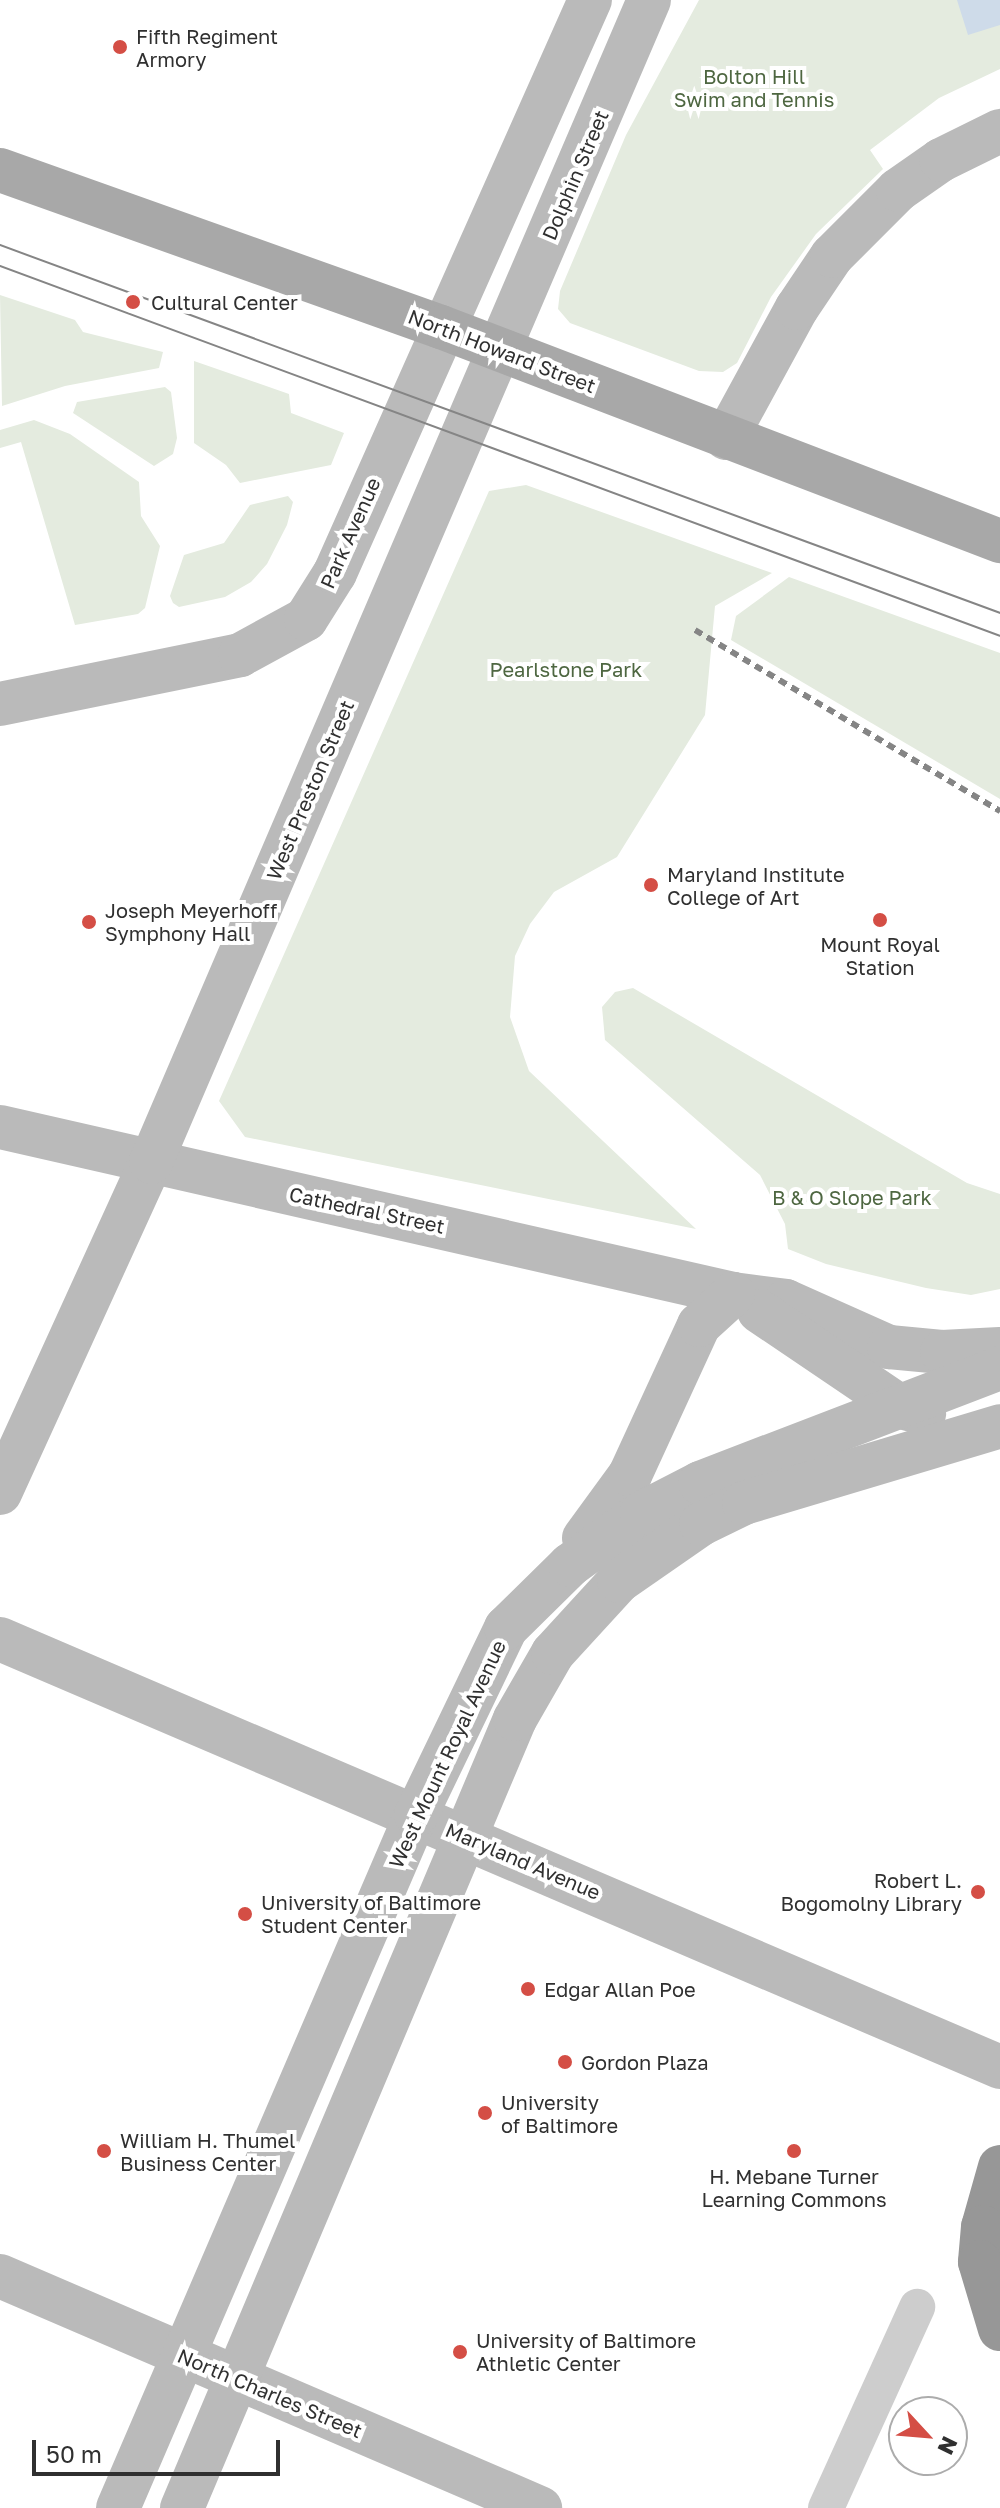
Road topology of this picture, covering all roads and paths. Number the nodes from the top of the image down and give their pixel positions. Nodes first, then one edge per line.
1 (590, 0) edge
2 (649, 0) edge
3 (1000, 131) edge
4 (0, 170) edge
5 (441, 327) junction
6 (501, 349) junction
7 (726, 438) junction
8 (1000, 541) edge
9 (0, 704) edge
10 (0, 1127) edge
11 (151, 1162) junction
12 (733, 1294) junction
13 (1000, 1349) edge
14 (1000, 1368) edge
15 (901, 1407) junction
16 (992, 1428) edge
17 (0, 1493) edge
18 (545, 1587) junction
19 (0, 1639) edge
20 (416, 1815) junction
21 (465, 1835) junction
22 (1000, 2067) edge
23 (1000, 2167) edge
24 (0, 2276) edge
25 (917, 2307) dead end
26 (1000, 2329) edge
27 (184, 2356) junction
28 (236, 2378) junction
29 (118, 2508) edge
30 (182, 2508) edge
31 (540, 2508) edge
32 (826, 2508) edge

1 - 5 main road
2 - 6 main road, Dolphin Street
3 - 7 main road
4 - 5 main road, North Howard Street
5 - 6 main road, North Howard Street
5 - 9 main road, Park Avenue
6 - 7 main road, North Howard Street
6 - 11 main road, West Preston Street
7 - 8 main road, North Howard Street
10 - 11 main road, Cathedral Street
11 - 12 main road, Cathedral Street
11 - 17 main road, West Preston Street
12 - 13 main road, Cathedral Street
12 - 15 main road, Cathedral Street
12 - 18 main road
14 - 15 main road, West Mount Royal Avenue
15 - 16 main road, Cathedral Street
15 - 18 main road, West Mount Royal Avenue
16 - 21 main road
18 - 20 main road, West Mount Royal Avenue
19 - 20 main road, Maryland Avenue
20 - 21 main road, Maryland Avenue
20 - 27 main road, West Mount Royal Avenue
21 - 22 main road, Maryland Avenue
21 - 28 main road
23 - 26 highway
24 - 27 main road, North Charles Street
25 - 32 street
27 - 28 main road, North Charles Street
27 - 29 main road, West Mount Royal Avenue
28 - 30 main road
28 - 31 main road, North Charles Street

